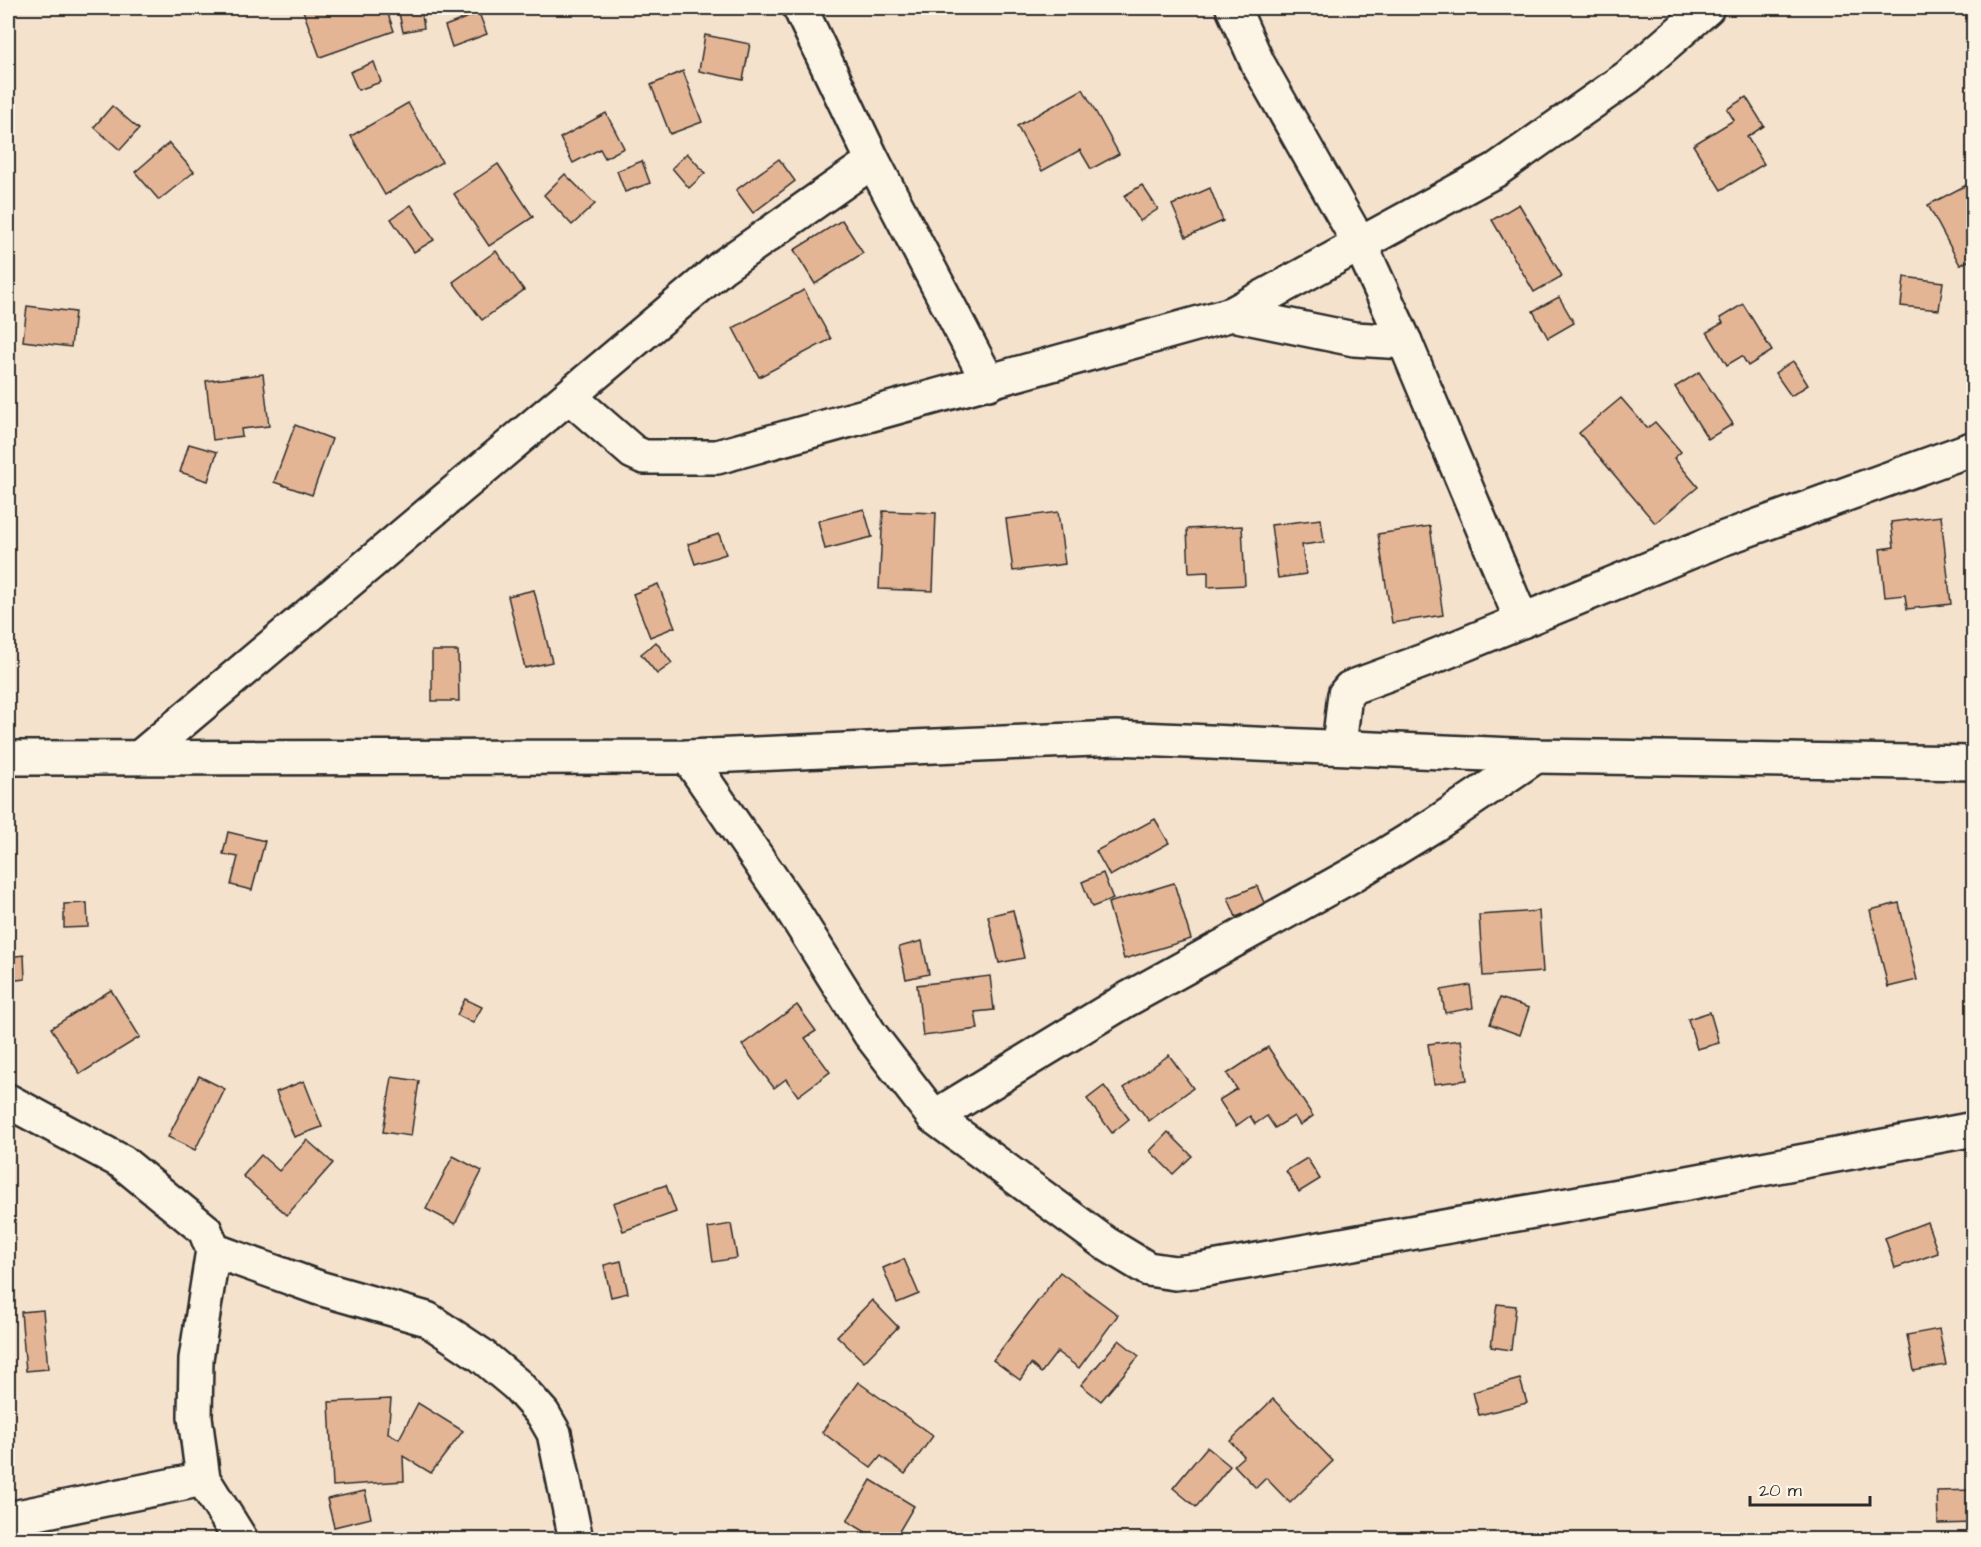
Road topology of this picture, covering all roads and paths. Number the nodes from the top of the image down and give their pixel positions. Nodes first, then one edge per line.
1 (800, 8) edge
2 (1233, 8) edge
3 (1707, 8) edge
4 (873, 161) junction
5 (1360, 246) junction
6 (1232, 314) junction
7 (1405, 342) junction
8 (989, 383) junction
9 (570, 397) junction
10 (1974, 448) edge
11 (1522, 621) junction
12 (1339, 746) junction
13 (1536, 756) junction
14 (140, 757) junction
15 (688, 757) junction
16 (8, 758) edge
17 (1974, 764) edge
18 (8, 1101) edge
19 (934, 1117) junction
20 (1974, 1129) edge
21 (213, 1250) junction
22 (203, 1479) junction
23 (8, 1519) edge
24 (241, 1539) edge
25 (576, 1539) edge

1 - 4 street
2 - 5 street
3 - 5 street
4 - 8 street
4 - 9 street
5 - 6 street
5 - 7 street
6 - 7 street
6 - 8 street
7 - 11 street
8 - 9 street
9 - 14 street
10 - 11 street
11 - 12 street
12 - 13 street
12 - 15 street
13 - 17 street
13 - 19 street
14 - 15 street
14 - 16 street
15 - 19 street
18 - 21 street
19 - 20 street
21 - 22 street
21 - 25 street
22 - 23 street
22 - 24 street

